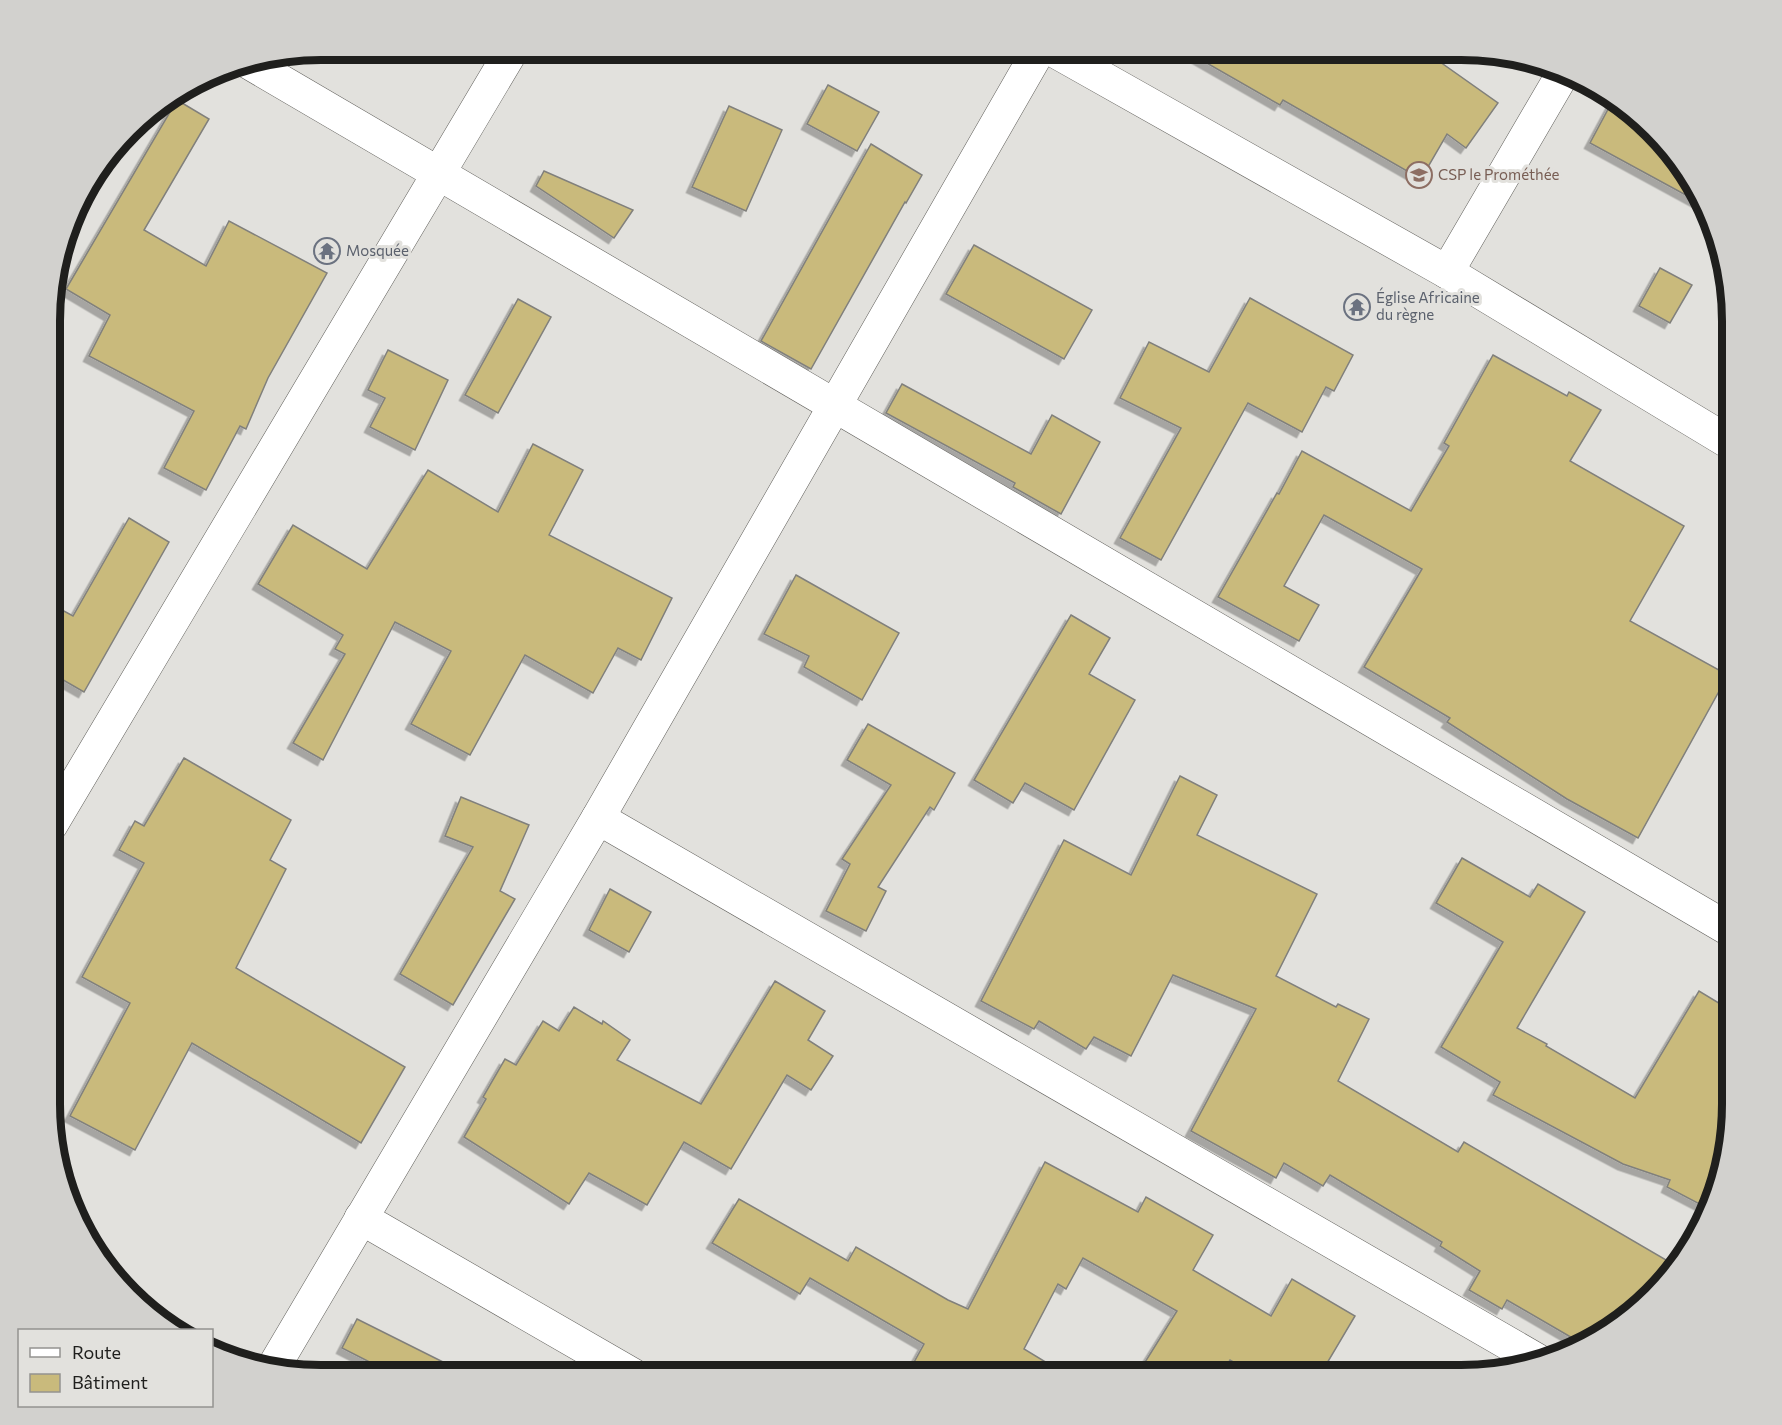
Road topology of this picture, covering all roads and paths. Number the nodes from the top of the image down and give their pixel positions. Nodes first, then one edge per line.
1 (506, 60) edge
2 (1033, 60) edge
3 (1071, 60) edge
4 (258, 68) edge
5 (1559, 79) edge
6 (439, 174) junction
7 (1447, 272) junction
8 (834, 405) junction
9 (1722, 438) edge
10 (60, 810) edge
11 (598, 818) junction
12 (1722, 925) edge
13 (361, 1218) junction
14 (1530, 1356) edge
15 (277, 1361) edge
16 (616, 1365) edge

1 - 6 street
2 - 8 street
3 - 7 street
4 - 6 street
5 - 7 street
6 - 8 street
6 - 10 street
7 - 9 street
8 - 11 street
8 - 12 street
11 - 13 street
11 - 14 street
13 - 15 street
13 - 16 street

